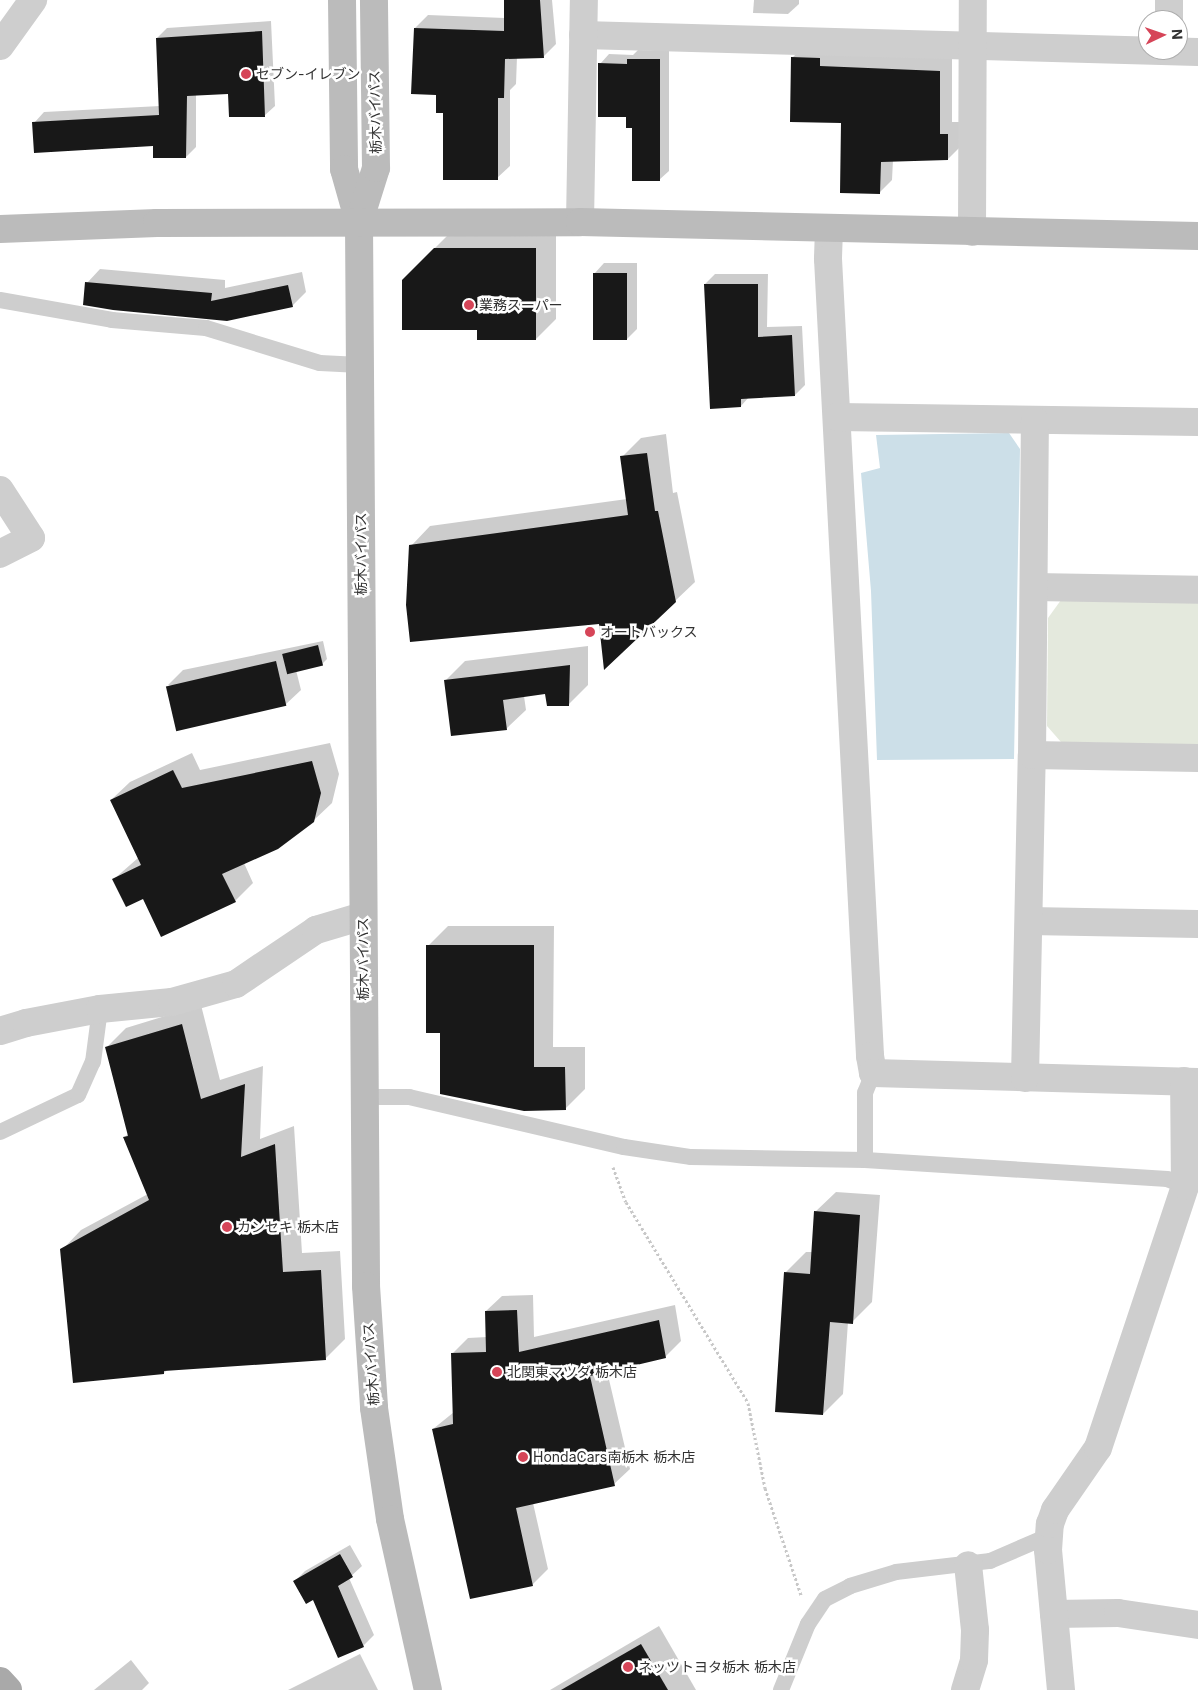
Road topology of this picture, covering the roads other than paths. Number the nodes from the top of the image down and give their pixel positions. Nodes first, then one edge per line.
1 (33, 0) edge
2 (342, 0) edge
3 (374, 0) edge
4 (584, 0) edge
5 (973, 0) edge
6 (583, 35) junction
7 (0, 46) edge
8 (972, 47) junction
9 (1138, 50) edge
10 (359, 222) junction
11 (580, 222) junction
12 (0, 229) edge
13 (829, 229) junction
14 (972, 232) junction
15 (1198, 236) edge
16 (0, 300) edge
17 (360, 365) junction
18 (838, 417) junction
19 (1035, 421) junction
20 (1198, 422) edge
21 (0, 490) edge
22 (0, 554) edge
23 (1034, 587) junction
24 (1198, 590) edge
25 (1032, 755) junction
26 (1198, 758) edge
27 (363, 916) junction
28 (1029, 921) junction
29 (1198, 924) edge
30 (100, 1009) junction
31 (0, 1031) edge
32 (873, 1073) junction
33 (1025, 1078) junction
34 (1191, 1082) edge
35 (363, 1097) junction
36 (0, 1132) edge
37 (865, 1160) junction
38 (1191, 1188) edge
39 (1048, 1536) junction
40 (968, 1565) junction
41 (1054, 1614) junction
42 (1198, 1625) edge
43 (0, 1681) edge
44 (8, 1690) edge
45 (428, 1690) edge
46 (781, 1690) edge
47 (965, 1690) edge
48 (1061, 1690) edge

1 - 7 street
2 - 10 main road, 栃木バイパス
3 - 10 main road, 栃木バイパス
4 - 6 street
5 - 8 street
6 - 8 street
6 - 11 street
8 - 9 street
8 - 14 street
10 - 11 main road
10 - 12 main road
10 - 17 main road, 栃木バイパス
11 - 13 main road
13 - 14 main road
13 - 18 street
14 - 15 main road
16 - 17 lane
17 - 27 main road, 栃木バイパス
18 - 19 street
18 - 32 street
19 - 20 street
19 - 23 street
21 - 22 street
23 - 24 street
23 - 25 street
25 - 26 street
25 - 28 street
27 - 30 street
27 - 35 main road, 栃木バイパス
28 - 29 street
28 - 33 street
30 - 31 street
30 - 36 lane
32 - 33 street
32 - 37 lane
33 - 34 street
34 - 38 street
35 - 37 lane
35 - 45 main road, 栃木バイパス
37 - 38 lane
38 - 39 street
39 - 40 lane
39 - 41 street
40 - 46 lane
40 - 47 street
41 - 42 street
41 - 48 street
43 - 44 main road

